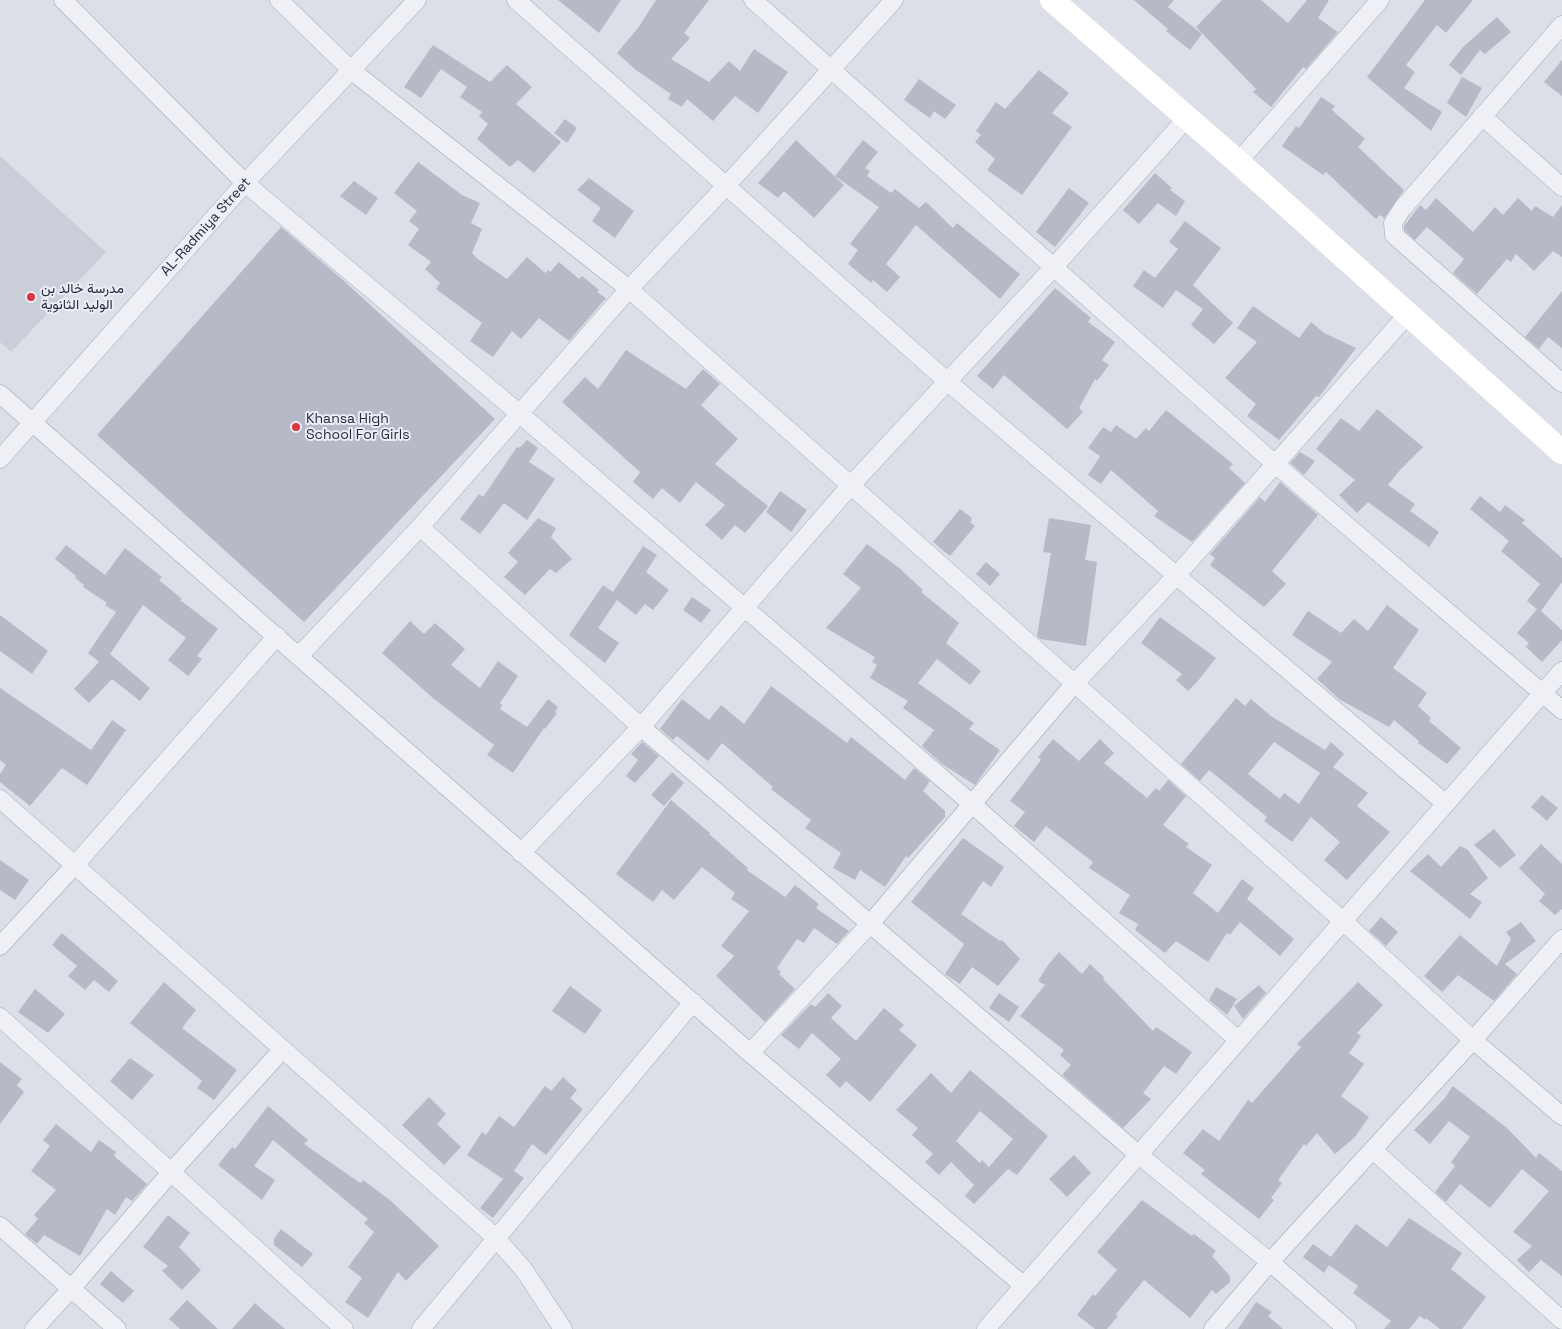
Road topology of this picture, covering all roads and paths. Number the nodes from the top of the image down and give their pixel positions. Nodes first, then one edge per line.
1 (63, 0) edge
2 (279, 0) edge
3 (417, 0) edge
4 (516, 0) edge
5 (753, 0) edge
6 (894, 0) edge
7 (1052, 0) edge
8 (1371, 3) edge
9 (1562, 25) edge
10 (832, 69) junction
11 (350, 70) junction
12 (1482, 116) junction
13 (1187, 118) junction
14 (1238, 162) junction
15 (245, 183) junction
16 (726, 186) junction
17 (1562, 187) edge
18 (1053, 268) junction
19 (629, 288) junction
20 (1408, 314) junction
21 (948, 382) junction
22 (1562, 382) edge
23 (0, 394) edge
24 (520, 414) junction
25 (32, 423) junction
26 (1562, 452) edge
27 (0, 459) edge
28 (1274, 463) junction
29 (850, 485) junction
30 (420, 527) junction
31 (1176, 576) junction
32 (743, 608) junction
33 (276, 636) junction
34 (299, 656) junction
35 (1562, 671) edge
36 (1074, 684) junction
37 (1542, 693) junction
38 (1562, 710) edge
39 (641, 727) junction
40 (0, 799) edge
41 (972, 804) junction
42 (1446, 804) junction
43 (521, 853) junction
44 (74, 866) junction
45 (1344, 922) junction
46 (871, 923) junction
47 (1562, 939) edge
48 (0, 946) edge
49 (693, 1002) junction
50 (0, 1017) edge
51 (1238, 1040) junction
52 (1473, 1040) junction
53 (282, 1050) junction
54 (750, 1054) junction
55 (1562, 1116) edge
56 (1372, 1150) junction
57 (1139, 1155) junction
58 (172, 1172) junction
59 (0, 1226) edge
60 (495, 1237) junction
61 (1270, 1262) junction
62 (1024, 1286) junction
63 (71, 1289) junction
64 (1562, 1320) edge
65 (34, 1329) edge
66 (117, 1329) edge
67 (344, 1329) edge
68 (422, 1329) edge
69 (563, 1329) edge
70 (986, 1329) edge
71 (1213, 1329) edge
72 (1347, 1329) edge

1 - 15 street
2 - 11 street
3 - 11 street, AL-Radmiya Street
4 - 16 street
5 - 10 street
6 - 10 street
7 - 13 street
8 - 14 street
9 - 12 street
10 - 16 street
10 - 18 street
11 - 15 street, AL-Radmiya Street
11 - 19 street
12 - 17 street
12 - 22 street
13 - 14 street
13 - 18 street
14 - 20 street
15 - 24 street
15 - 25 street, AL-Radmiya Street
16 - 19 street
16 - 21 street
18 - 21 street
18 - 28 street
19 - 24 street
19 - 29 street
20 - 26 street
20 - 28 street
21 - 29 street
21 - 31 street
23 - 25 street
24 - 30 street
24 - 32 street
25 - 27 street, AL-Radmiya Street
25 - 33 street
28 - 31 street
28 - 37 street
29 - 32 street
29 - 36 street
30 - 34 street
30 - 39 street
31 - 36 street
31 - 42 street
32 - 39 street
32 - 41 street
33 - 34 street
33 - 44 street
34 - 43 street
35 - 37 street
36 - 41 street
36 - 45 street
37 - 38 street
37 - 42 street
39 - 43 street
39 - 46 street
40 - 44 street
41 - 46 street
41 - 51 street
42 - 45 street
43 - 49 street
44 - 48 street
44 - 53 street
45 - 51 street
45 - 52 street
46 - 54 street
46 - 57 street
47 - 52 street
49 - 54 street
49 - 60 street
50 - 58 street
51 - 57 street
52 - 55 street
52 - 56 street
53 - 58 street
53 - 60 street
54 - 62 street
56 - 61 street
56 - 64 street
57 - 61 street
57 - 62 street
58 - 63 street
58 - 67 street
59 - 63 street
60 - 68 street
60 - 69 street
61 - 71 street
61 - 72 street
62 - 70 street
63 - 65 street
63 - 66 street

